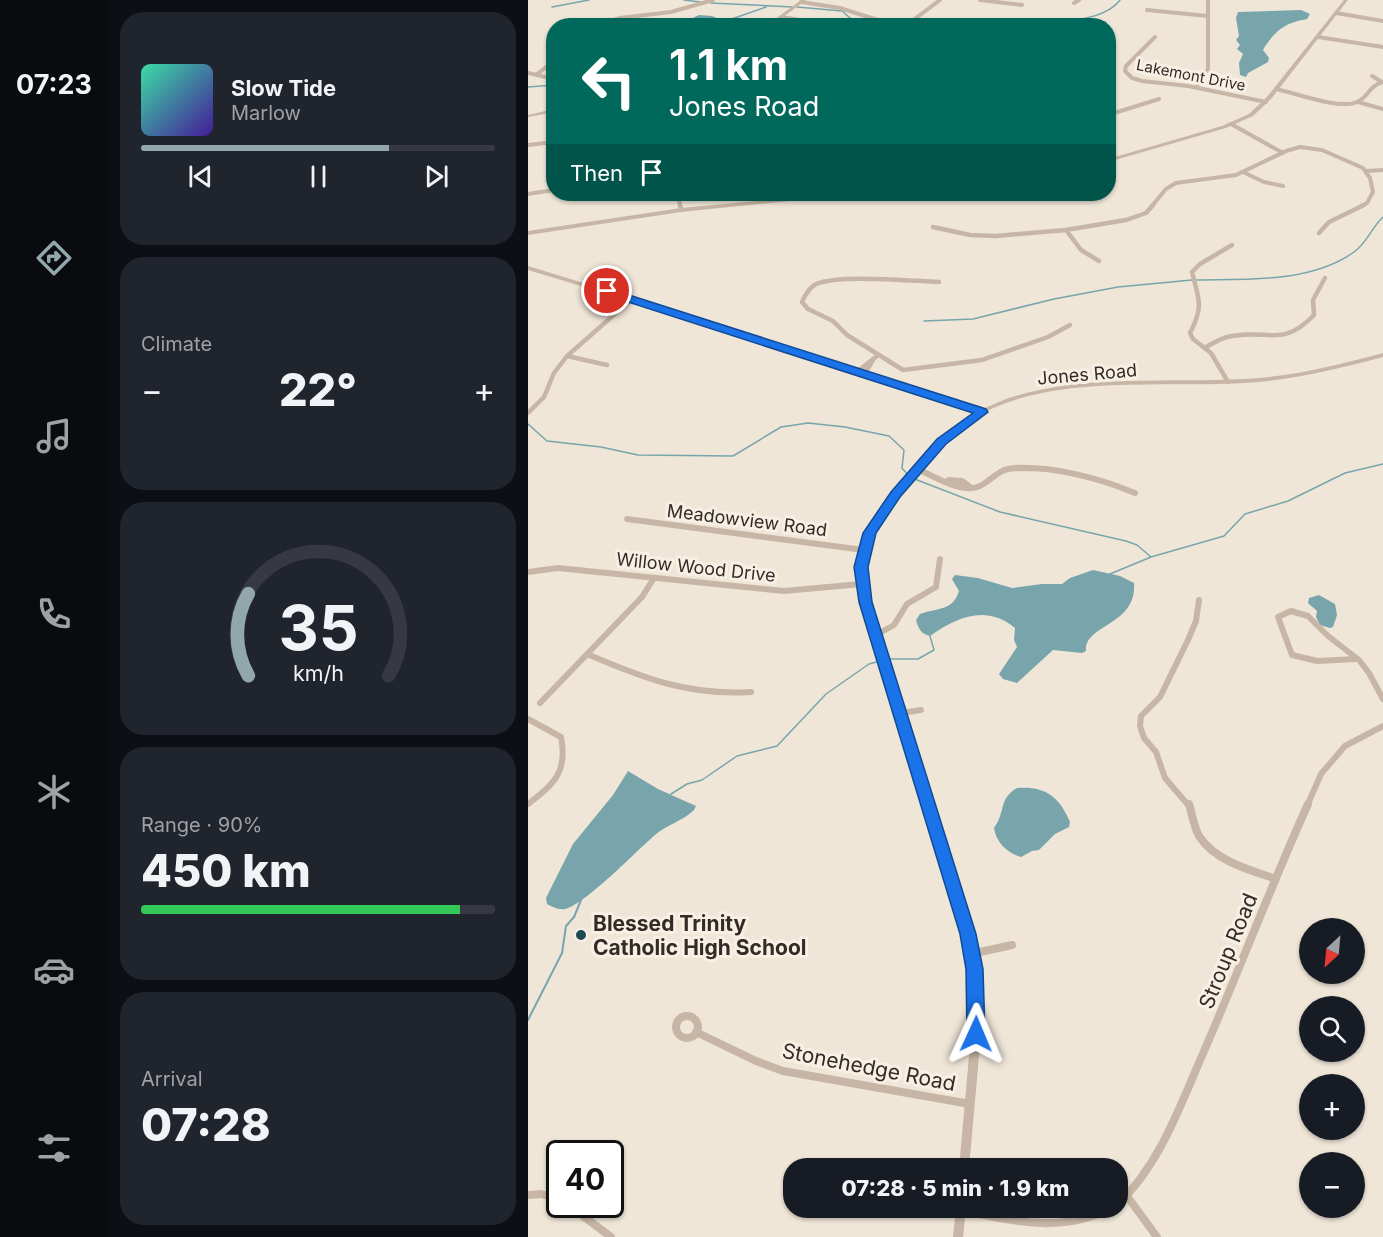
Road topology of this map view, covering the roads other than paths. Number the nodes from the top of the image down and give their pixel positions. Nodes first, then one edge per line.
1 (713, 0) edge
2 (940, 0) edge
3 (980, 0) edge
4 (1079, 0) edge
5 (1208, 0) edge
6 (1346, 0) edge
7 (803, 1) edge
8 (1074, 3) dead end
9 (1022, 5) dead end
10 (1147, 10) dead end
11 (1336, 13) junction
12 (781, 16) junction
13 (1208, 16) junction
14 (620, 18) edge
15 (778, 18) edge
16 (794, 18) edge
17 (871, 18) edge
18 (915, 18) edge
19 (1383, 21) edge
20 (1155, 37) dead end
21 (1318, 37) junction
22 (1383, 47) edge
23 (546, 67) edge
24 (528, 73) edge
25 (536, 75) junction
26 (1372, 76) dead end
27 (546, 77) edge
28 (1382, 82) edge
29 (1196, 87) junction
30 (1276, 89) junction
31 (1159, 99) dead end
32 (1266, 102) junction
33 (1358, 102) junction
34 (1383, 109) edge
35 (546, 112) edge
36 (1116, 113) edge
37 (528, 116) edge
38 (1233, 124) junction
39 (546, 143) edge
40 (528, 145) edge
41 (1285, 152) junction
42 (1116, 159) edge
43 (1383, 170) edge
44 (1366, 171) junction
45 (1243, 172) junction
46 (1283, 186) dead end
47 (546, 191) edge
48 (528, 194) edge
49 (679, 201) edge
50 (770, 201) edge
51 (681, 210) junction
52 (933, 227) dead end
53 (1066, 230) junction
54 (528, 233) edge
55 (1319, 233) dead end
56 (1232, 245) dead end
57 (1099, 261) dead end
58 (528, 268) edge
59 (1325, 278) dead end
60 (939, 282) dead end
61 (632, 299) junction
62 (1070, 325) dead end
63 (1206, 347) junction
64 (1383, 355) edge
65 (567, 356) junction
66 (875, 358) junction
67 (607, 365) dead end
68 (862, 372) junction
69 (1228, 382) junction
70 (982, 412) junction
71 (528, 413) edge
72 (917, 469) junction
73 (1135, 493) dead end
74 (627, 519) dead end
75 (864, 550) junction
76 (940, 559) dead end
77 (528, 572) edge
78 (654, 578) junction
79 (861, 584) junction
80 (1199, 600) dead end
81 (876, 635) junction
82 (1343, 647) junction
83 (587, 654) junction
84 (1342, 658) junction
85 (1356, 659) junction
86 (751, 692) dead end
87 (1383, 699) edge
88 (540, 703) dead end
89 (921, 710) dead end
90 (900, 713) junction
91 (528, 719) edge
92 (1383, 726) edge
93 (528, 804) edge
94 (1276, 879) junction
95 (1012, 945) dead end
96 (971, 954) junction
97 (696, 1032) dead end
98 (970, 1104) junction
99 (965, 1158) edge
100 (546, 1195) edge
101 (1128, 1195) edge
102 (528, 1196) edge
103 (1128, 1197) edge
104 (586, 1218) edge
105 (960, 1218) edge
106 (1003, 1218) edge
107 (1090, 1218) edge
108 (611, 1237) edge
109 (958, 1237) edge
110 (1157, 1237) edge

1 - 14 street
2 - 18 street
3 - 9 street
4 - 8 street
5 - 13 street
6 - 11 street
7 - 12 street
7 - 17 street
10 - 13 street
11 - 19 street
11 - 21 street
12 - 15 street
12 - 16 street
13 - 29 street
20 - 29 street, Lakemont Drive
21 - 22 street
21 - 30 street
23 - 25 street
24 - 25 street
25 - 27 street
26 - 28 street
28 - 33 street
29 - 32 street, Lakemont Drive
30 - 32 street
30 - 33 street
31 - 36 street
32 - 38 street
33 - 34 street
35 - 37 street
38 - 41 street
38 - 42 street
39 - 40 street
41 - 44 street
41 - 45 street
43 - 44 street
44 - 55 street
45 - 46 street
45 - 53 street
47 - 48 street
49 - 51 street
50 - 51 street
51 - 54 street
52 - 53 street
53 - 57 street
56 - 63 street
58 - 61 street
59 - 63 street
60 - 66 street
61 - 65 street
61 - 68 street
62 - 66 street
63 - 69 street
64 - 69 street, Jones Road
65 - 67 street
65 - 71 street
66 - 68 street
68 - 70 street
69 - 70 street, Jones Road
70 - 72 street, Jones Road
72 - 73 street
72 - 75 street, Jones Road
74 - 75 street, Meadowview Road
75 - 79 street, Jones Road
76 - 81 street
77 - 78 street, Willow Wood Drive
78 - 79 street, Willow Wood Drive
78 - 83 street
79 - 81 street
80 - 94 street
81 - 90 street
82 - 84 street
82 - 84 street
82 - 85 street
83 - 86 street
83 - 88 street
84 - 85 street
85 - 87 street
89 - 90 street
90 - 96 street
91 - 93 street
92 - 94 street, Stroup Road
94 - 101 street, Stroup Road
95 - 96 street
96 - 98 street
97 - 98 street, Stonehedge Road
98 - 99 street
100 - 102 street
103 - 110 street
104 - 108 street
105 - 109 street
106 - 107 street

